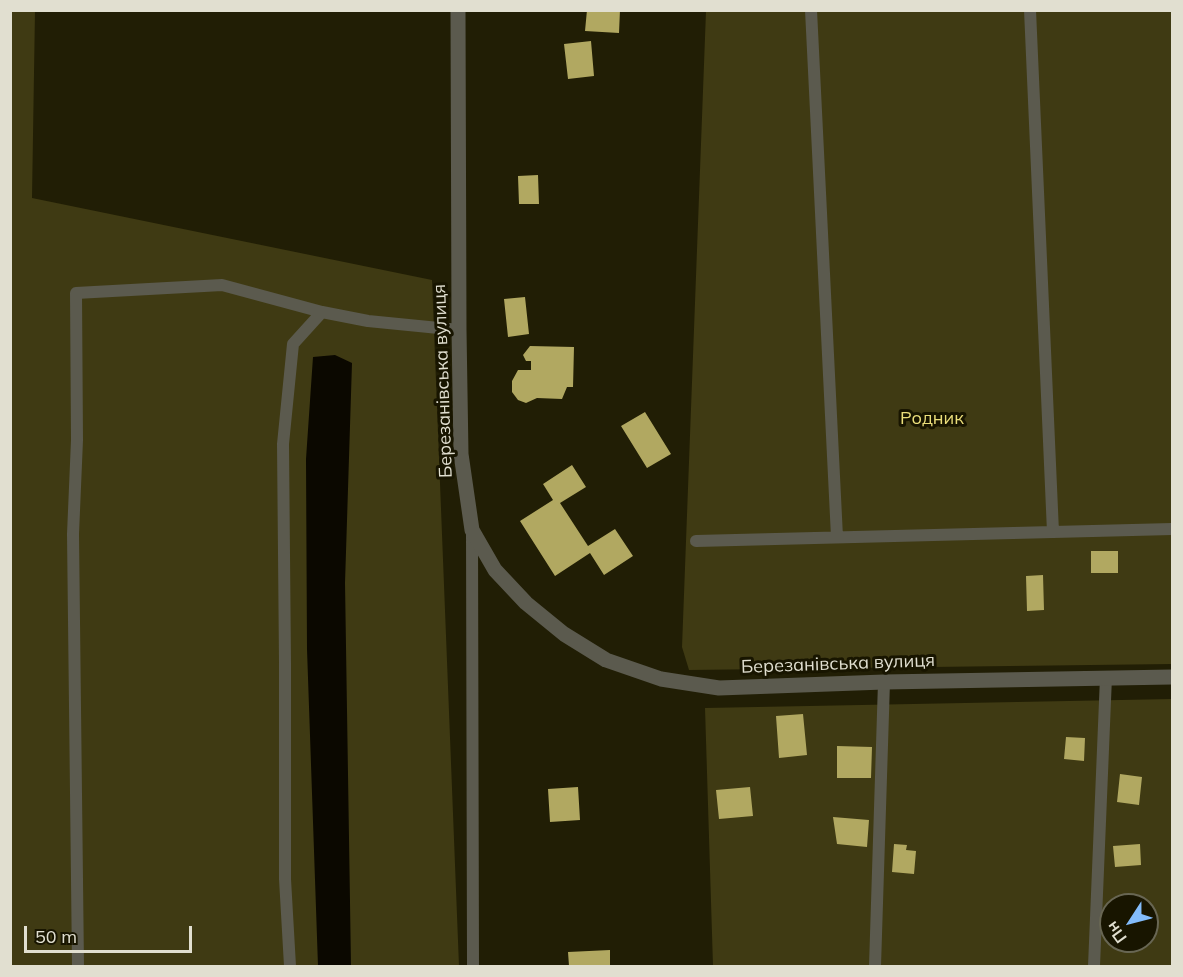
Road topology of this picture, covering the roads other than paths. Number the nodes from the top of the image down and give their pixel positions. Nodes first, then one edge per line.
1 (458, 10) edge
2 (811, 10) edge
3 (1030, 10) edge
4 (322, 312) junction
5 (459, 330) junction
6 (1173, 529) edge
7 (472, 531) junction
8 (1053, 532) junction
9 (837, 537) junction
10 (696, 541) dead end
11 (1173, 676) edge
12 (1106, 677) junction
13 (884, 682) junction
14 (78, 966) edge
15 (290, 966) edge
16 (473, 966) edge
17 (874, 966) edge
18 (1094, 966) edge

1 - 5 street, Березанівська вулиця
2 - 9 lane
3 - 8 lane
4 - 5 lane
4 - 14 lane
4 - 15 lane
5 - 7 street, Березанівська вулиця
6 - 8 lane
7 - 13 street, Березанівська вулиця
7 - 16 lane
8 - 9 lane
9 - 10 lane
11 - 12 street, Березанівська вулиця
12 - 13 street, Березанівська вулиця
12 - 18 lane
13 - 17 lane

